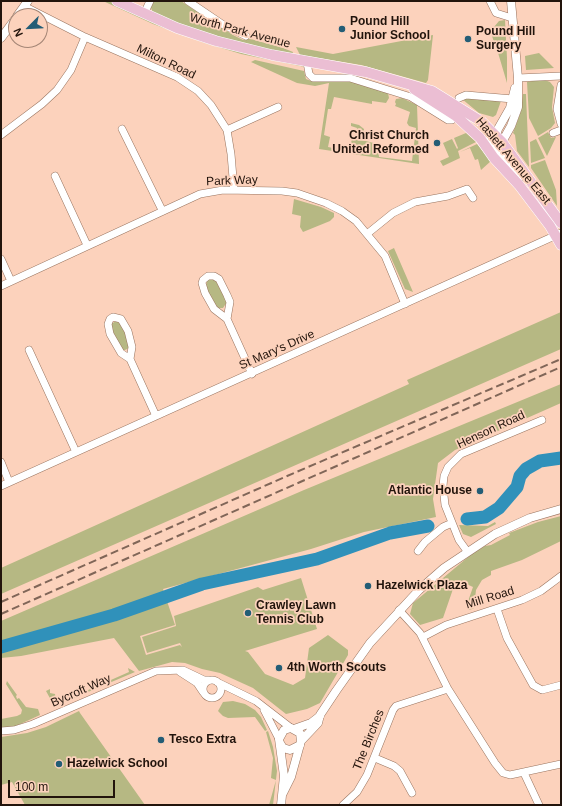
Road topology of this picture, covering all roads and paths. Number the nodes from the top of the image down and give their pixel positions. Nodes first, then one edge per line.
1 (117, 1) edge
2 (150, 1) edge
3 (188, 1) edge
4 (490, 1) edge
5 (511, 1) edge
6 (26, 4) edge
7 (144, 14) junction
8 (512, 18) junction
9 (8, 29) edge
10 (246, 36) dead end
11 (85, 37) junction
12 (1, 38) edge
13 (307, 62) junction
14 (561, 76) edge
15 (518, 78) junction
16 (561, 85) edge
17 (459, 98) dead end
18 (513, 99) junction
19 (278, 107) dead end
20 (459, 112) junction
21 (561, 124) edge
22 (122, 129) dead end
23 (227, 130) junction
24 (561, 130) edge
25 (553, 133) dead end
26 (1, 135) edge
27 (480, 138) junction
28 (497, 140) junction
29 (55, 176) dead end
30 (519, 185) junction
31 (234, 190) junction
32 (473, 198) dead end
33 (162, 210) junction
34 (561, 223) edge
35 (367, 234) junction
36 (559, 238) edge
37 (87, 245) junction
38 (1, 259) edge
39 (12, 281) junction
40 (1, 286) edge
41 (405, 304) junction
42 (227, 319) junction
43 (30, 350) dead end
44 (130, 359) junction
45 (252, 374) junction
46 (156, 416) junction
47 (542, 420) dead end
48 (76, 452) junction
49 (1, 462) edge
50 (9, 482) junction
51 (1, 486) edge
52 (561, 509) edge
53 (452, 523) junction
54 (418, 551) dead end
55 (467, 551) junction
56 (561, 576) edge
57 (497, 609) junction
58 (399, 610) junction
59 (423, 637) junction
60 (170, 670) junction
61 (209, 680) junction
62 (218, 682) junction
63 (561, 685) edge
64 (448, 689) junction
65 (203, 692) junction
66 (248, 696) junction
67 (217, 697) junction
68 (262, 706) junction
69 (320, 715) junction
70 (293, 728) junction
71 (1, 731) edge
72 (279, 741) junction
73 (300, 743) junction
74 (374, 758) junction
75 (561, 764) edge
76 (524, 774) junction
77 (283, 793) junction
78 (412, 793) dead end
79 (281, 805) edge
80 (342, 805) edge
81 (539, 805) edge

1 - 7 main road, Worth Park Avenue
2 - 7 street
3 - 10 street, Worth Park Avenue
4 - 8 street
5 - 8 street
6 - 11 street, Milton Road
7 - 13 main road, Worth Park Avenue
8 - 15 street
9 - 12 street
11 - 23 street, Milton Road
11 - 26 street
13 - 20 main road, Worth Park Avenue
13 - 20 street, Worth Park Avenue
14 - 15 street
15 - 18 street
15 - 28 street
16 - 21 street
17 - 18 street
18 - 28 street
19 - 23 street
20 - 27 main road, Haslett Avenue East
20 - 28 main road, Worth Park Avenue
22 - 33 street
23 - 31 street, Milton Road
24 - 25 street
27 - 28 street
27 - 30 main road, Haslett Avenue East
28 - 30 street
28 - 34 main road, Haslett Avenue East
29 - 37 street
30 - 36 main road, Haslett Avenue East
31 - 33 street, Park Way
31 - 35 street, Park Way
32 - 35 street
33 - 37 street, Park Way
35 - 41 street, Park Way
36 - 41 street, St Mary's Drive
37 - 39 street, Park Way
38 - 39 street
39 - 40 street, Park Way
41 - 45 street, St Mary's Drive
42 - 42 street
42 - 45 street
43 - 48 street
44 - 44 street
44 - 46 street
45 - 46 street, St Mary's Drive
46 - 48 street, St Mary's Drive
47 - 53 street, Henson Road
48 - 50 street, St Mary's Drive
49 - 50 street
50 - 51 street, St Mary's Drive
52 - 55 street
53 - 54 street
53 - 55 street, Henson Road
55 - 58 street
56 - 57 street, Mill Road
57 - 59 street, Mill Road
57 - 63 street
58 - 59 street
58 - 69 street
59 - 64 street
60 - 61 street, Bycroft Way
60 - 65 street, Bycroft Way
60 - 71 street, Bycroft Way
61 - 62 street, Bycroft Way
61 - 65 street
62 - 66 street, Bycroft Way
62 - 67 street
64 - 74 street, The Birches
64 - 76 street
65 - 67 street, Bycroft Way
66 - 67 street, Bycroft Way
66 - 68 street, Bycroft Way
68 - 70 street, Bycroft Way
68 - 72 street, Bycroft Way
69 - 70 street
69 - 73 street
70 - 72 street
70 - 73 street
72 - 73 street
72 - 77 street
73 - 77 street
74 - 78 street
74 - 80 street, The Birches
75 - 76 street
76 - 81 street
77 - 79 street

